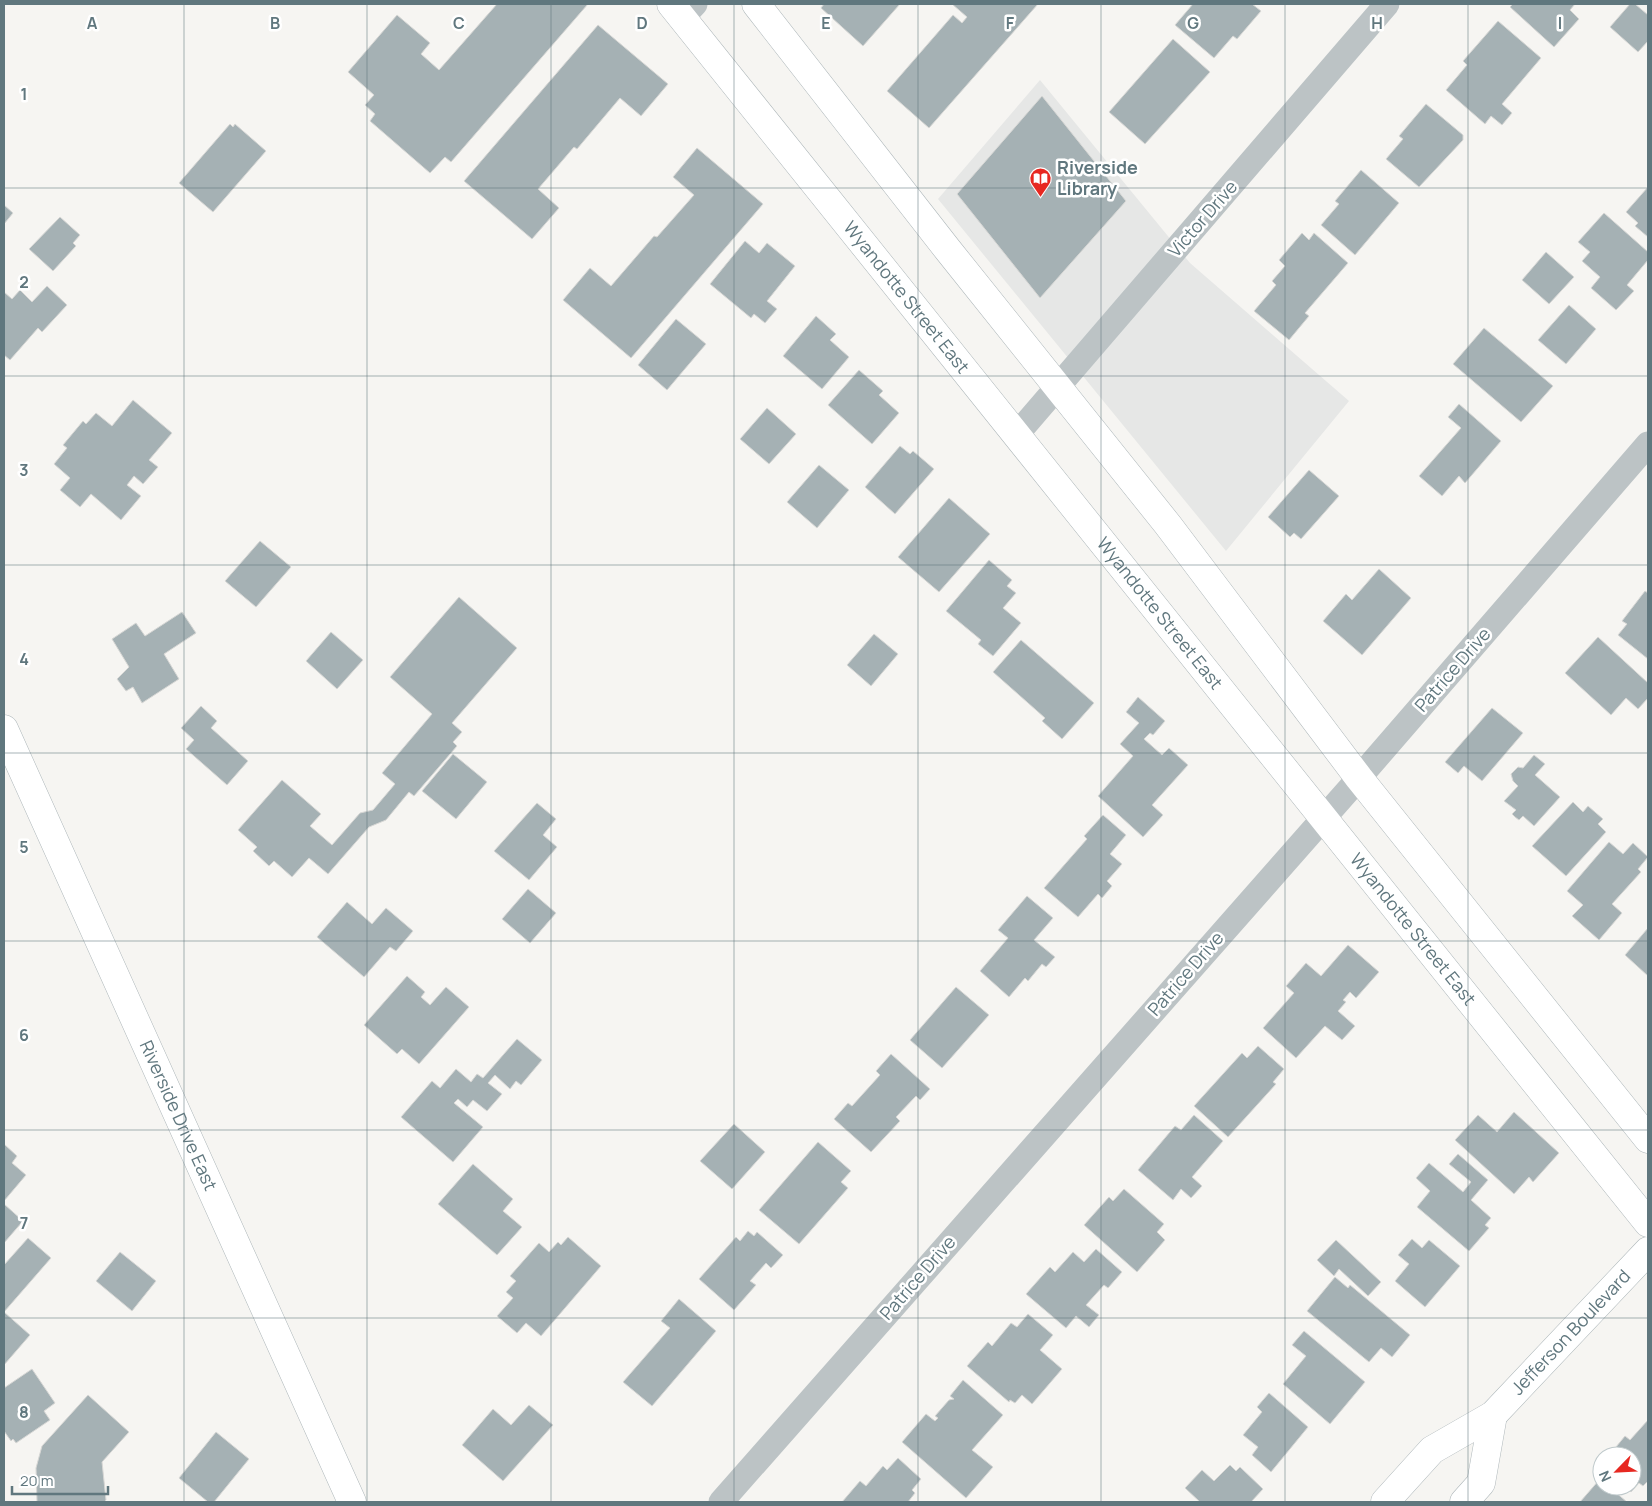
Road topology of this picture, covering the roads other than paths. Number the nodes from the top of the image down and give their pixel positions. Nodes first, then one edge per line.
1 (756, 4) edge
2 (1387, 4) edge
3 (683, 8) edge
4 (1058, 388) junction
5 (1018, 434) junction
6 (1648, 444) edge
7 (4, 729) edge
8 (1359, 778) junction
9 (1323, 818) junction
10 (1648, 1139) edge
11 (1648, 1223) edge
12 (1648, 1251) edge
13 (1494, 1415) junction
14 (352, 1502) edge
15 (721, 1502) edge
16 (1386, 1502) edge
17 (1464, 1502) edge

1 - 4 main road
2 - 4 street, Victor Drive
3 - 5 main road, Wyandotte Street East
4 - 5 street, Victor Drive
4 - 8 main road
5 - 9 main road, Wyandotte Street East
6 - 8 street, Patrice Drive
7 - 14 main road, Riverside Drive East
8 - 9 street, Patrice Drive
8 - 10 main road
9 - 11 main road, Wyandotte Street East
9 - 15 street, Patrice Drive
12 - 13 main road, Jefferson Boulevard
13 - 16 main road, Jefferson Boulevard
13 - 17 main road

